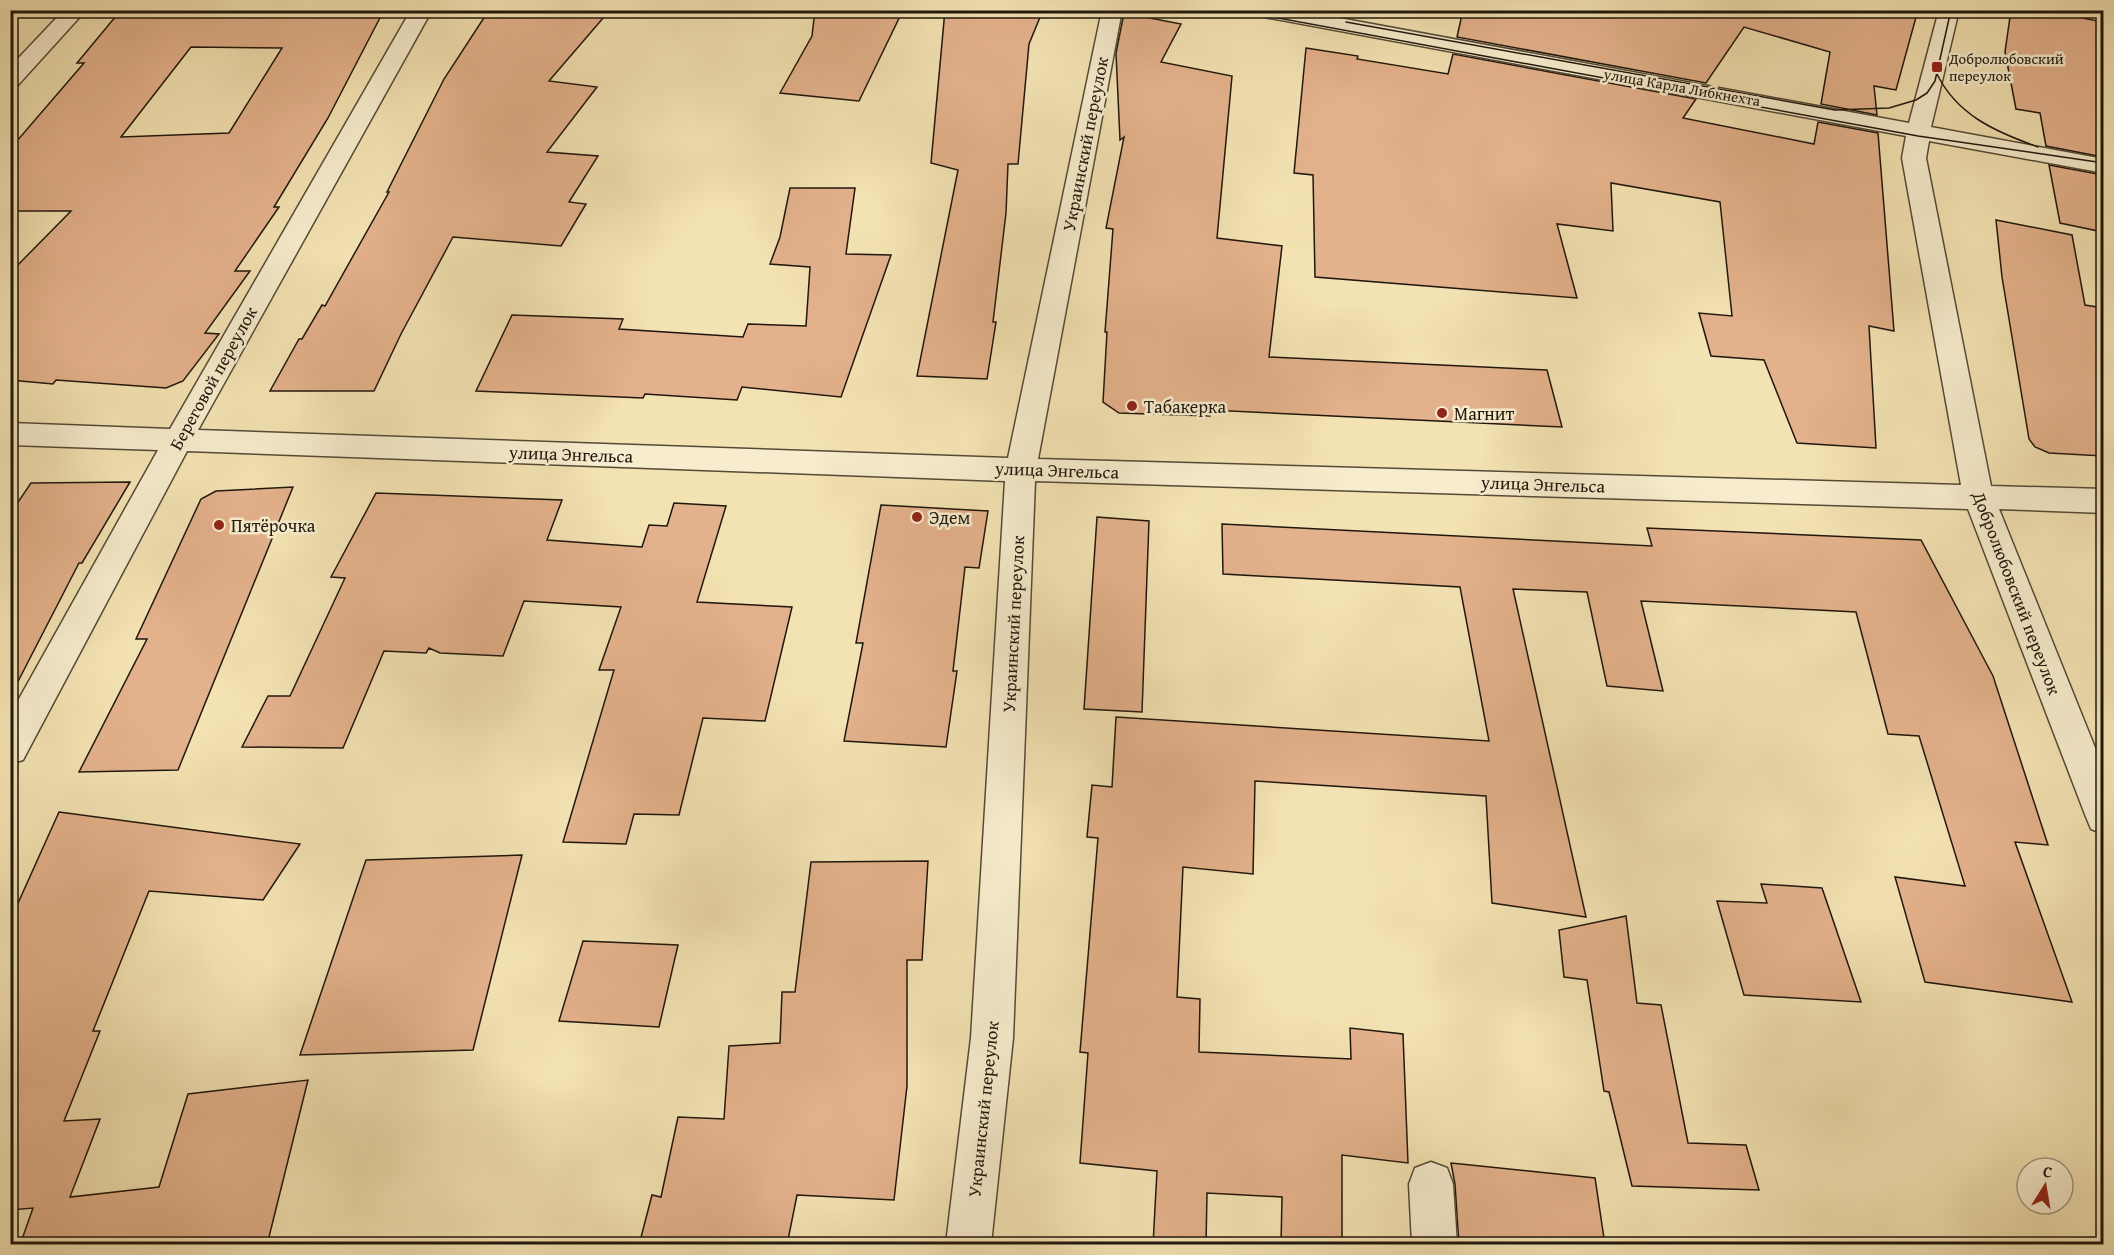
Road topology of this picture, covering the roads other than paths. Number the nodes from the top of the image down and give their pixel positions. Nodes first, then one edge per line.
1 (76, 10) edge
2 (422, 10) edge
3 (1112, 10) edge
4 (1259, 10) edge
5 (1949, 10) edge
6 (10, 80) edge
7 (1919, 130) junction
8 (2103, 166) edge
9 (10, 434) edge
10 (178, 440) junction
11 (1021, 470) junction
12 (1978, 496) junction
13 (2103, 501) edge
14 (10, 749) edge
15 (2103, 817) edge
16 (1431, 1184) dead end
17 (968, 1245) edge
18 (1435, 1245) edge

1 - 6 street
2 - 10 street, Береговой переулок
3 - 11 street, Украинский переулок
4 - 7 street, улица Карла Либкнехта
5 - 7 street, Добролюбовский переулок
7 - 8 street, улица Карла Либкнехта
7 - 12 street, Добролюбовский переулок
9 - 10 street, улица Энгельса
10 - 11 street, улица Энгельса
10 - 14 street, Береговой переулок
11 - 12 street, улица Энгельса
11 - 17 street, Украинский переулок
12 - 13 street, улица Энгельса
12 - 15 street, Добролюбовский переулок
16 - 18 street

